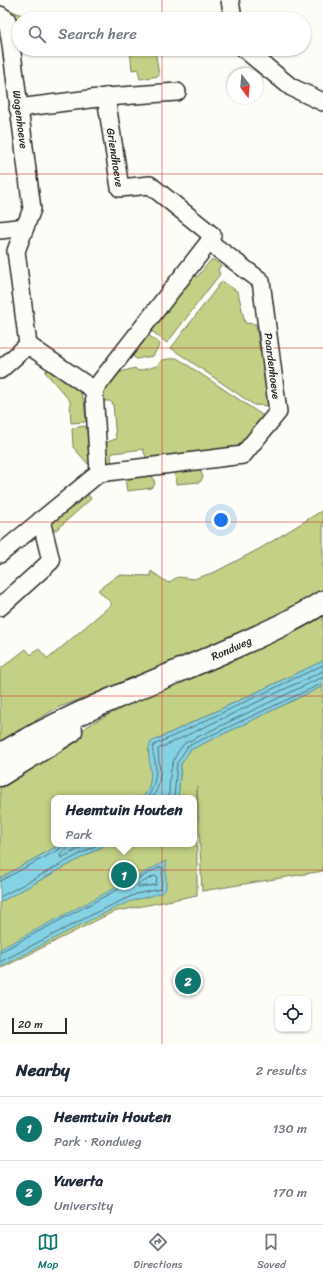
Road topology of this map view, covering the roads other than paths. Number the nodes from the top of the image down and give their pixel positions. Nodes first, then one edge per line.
1 (230, 0) edge
2 (232, 12) edge
3 (0, 15) edge
4 (253, 56) edge
5 (177, 92) dead end
6 (106, 97) junction
7 (323, 102) edge
8 (18, 108) junction
9 (150, 185) joint
10 (25, 227) junction
11 (0, 230) edge
12 (209, 242) junction
13 (28, 345) junction
14 (0, 370) edge
15 (94, 390) junction
16 (99, 473) junction
17 (42, 520) junction
18 (0, 554) edge
19 (323, 602) edge
20 (0, 607) edge
21 (136, 690) junction
22 (0, 755) edge
23 (0, 775) edge

1 - 2 street
3 - 8 street, Wagenhoeve
4 - 7 street
5 - 6 street
6 - 8 street
6 - 9 street, Griendhoeve
8 - 10 street, Wagenhoeve
9 - 12 street, Paardenhoeve
10 - 11 street
10 - 13 street, Wagenhoeve
12 - 15 street
12 - 16 street, Paardenhoeve
13 - 14 street
13 - 15 street
15 - 16 street
16 - 17 street
17 - 18 street
17 - 20 street
19 - 21 main road, Rondweg
21 - 22 main road, Rondweg
21 - 23 main road, Rondweg

